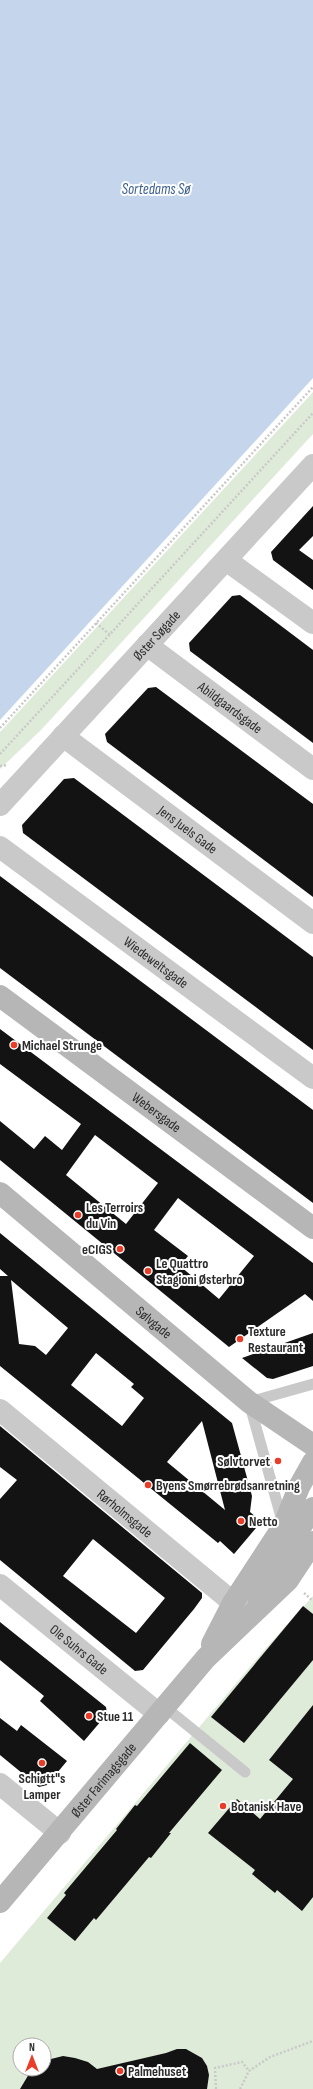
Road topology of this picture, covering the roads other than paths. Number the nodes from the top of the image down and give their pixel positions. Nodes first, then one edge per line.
1 (312, 467) edge
2 (226, 560) junction
3 (313, 623) edge
4 (148, 645) junction
5 (63, 736) junction
6 (309, 766) edge
7 (0, 805) edge
8 (0, 847) edge
9 (313, 923) edge
10 (0, 996) edge
11 (313, 1078) edge
12 (0, 1194) edge
13 (313, 1228) edge
14 (313, 1384) edge
15 (249, 1402) junction
16 (0, 1410) edge
17 (313, 1445) edge
18 (313, 1462) edge
19 (313, 1508) edge
20 (284, 1525) junction
21 (313, 1542) edge
22 (0, 1585) edge
23 (233, 1603) junction
24 (250, 1616) junction
25 (206, 1658) junction
26 (162, 1711) junction
27 (245, 1772) dead end
28 (0, 1784) edge
29 (60, 1833) junction
30 (0, 1902) edge

1 - 2 street, Øster Søgade
2 - 3 street
2 - 4 street, Øster Søgade
4 - 5 street, Øster Søgade
4 - 6 street, Abildgaardsgade
5 - 7 street, Øster Søgade
5 - 9 street, Jens Juels Gade
8 - 11 street, Wiedeweltsgade
10 - 13 street, Webersgade
12 - 15 street, Sølvgade
14 - 15 lane
15 - 17 street, Sølvgade
15 - 20 lane
16 - 23 street, Rørholmsgade
18 - 20 street, Øster Farimagsgade
19 - 24 street
20 - 23 street, Øster Farimagsgade
21 - 24 street, Øster Farimagsgade
22 - 26 street, Ole Suhrs Gade
23 - 24 street, Rørholmsgade
23 - 25 street, Øster Farimagsgade
24 - 25 street, Øster Farimagsgade
25 - 26 street, Øster Farimagsgade
26 - 27 lane
26 - 29 street, Øster Farimagsgade
28 - 29 street
29 - 30 street, Øster Farimagsgade

